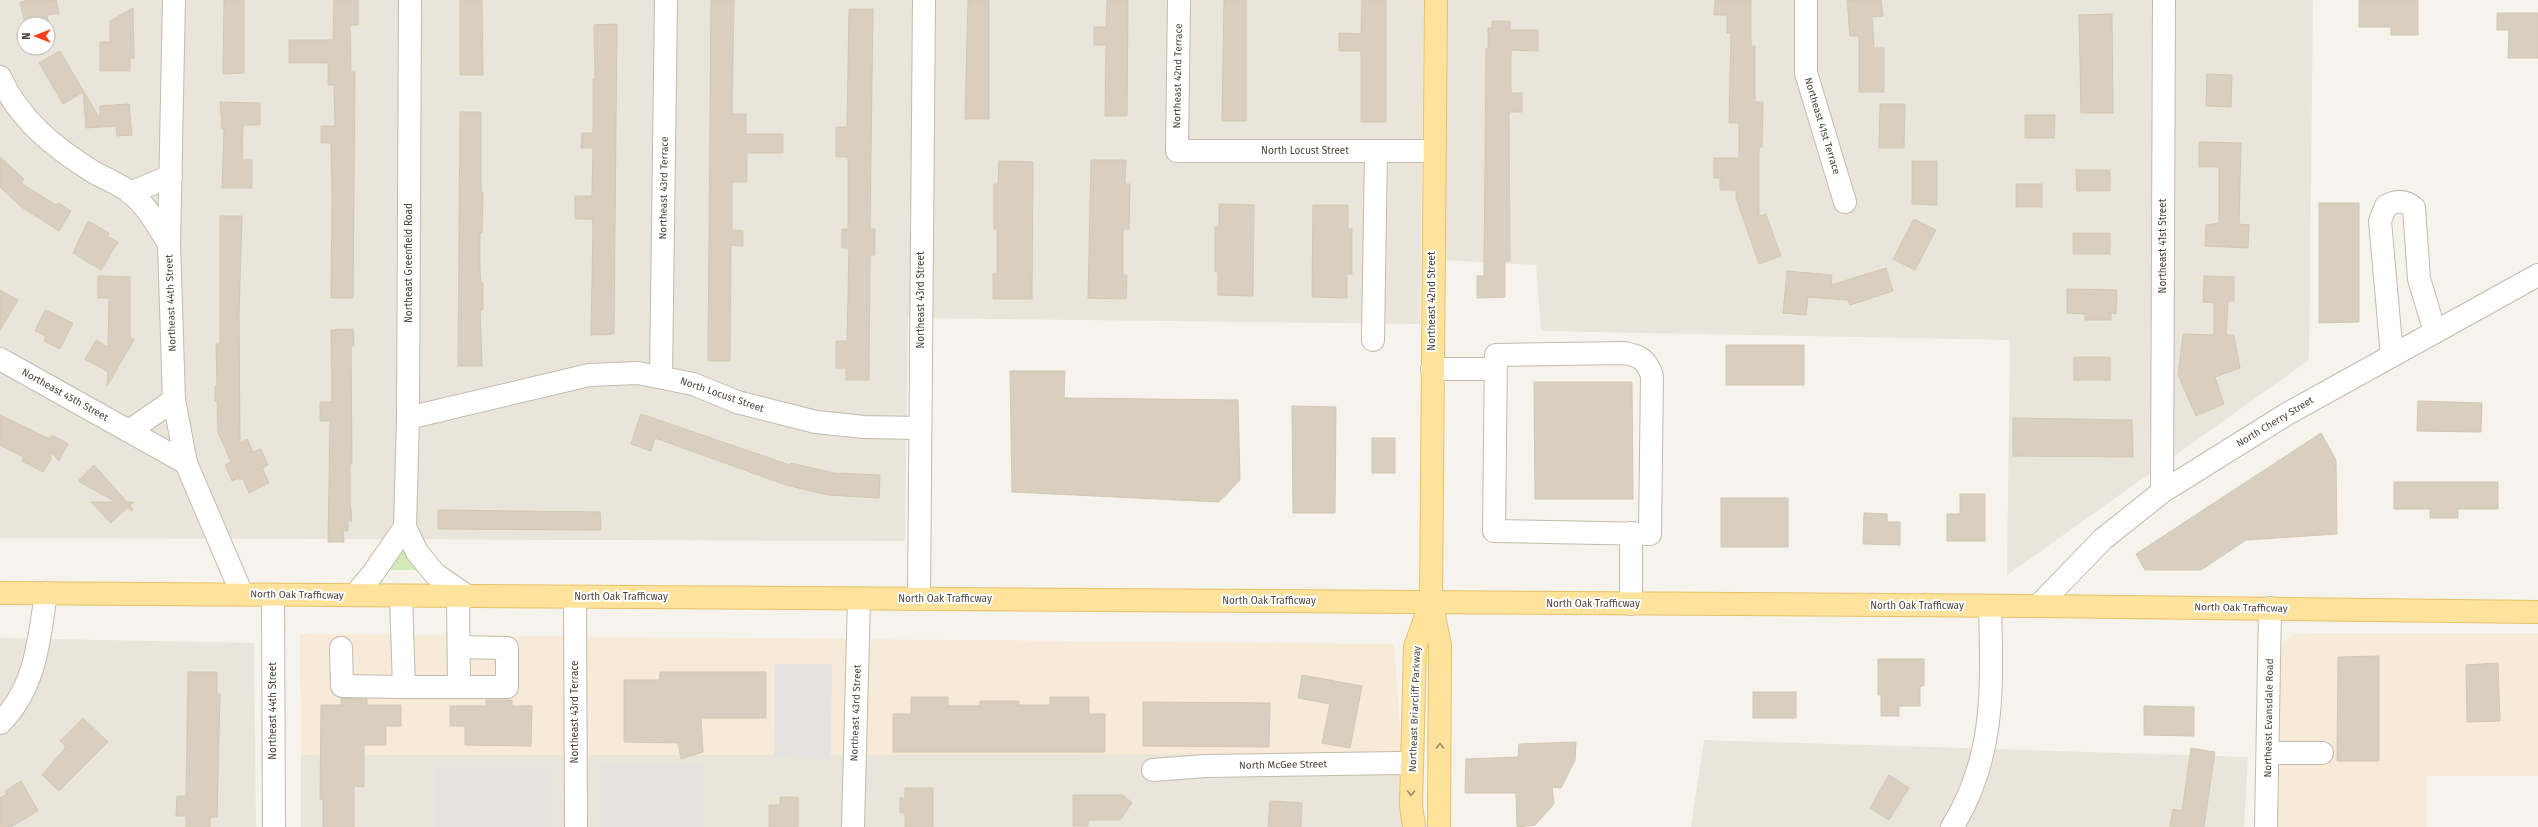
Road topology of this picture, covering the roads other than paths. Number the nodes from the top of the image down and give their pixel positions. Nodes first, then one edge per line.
1 (174, 0) edge
2 (410, 0) edge
3 (666, 0) edge
4 (924, 0) edge
5 (1179, 0) edge
6 (1436, 0) edge
7 (1806, 0) edge
8 (2164, 0) edge
9 (0, 77) edge
10 (1177, 151) joint
11 (1376, 151) junction
12 (1433, 151) junction
13 (170, 176) junction
14 (130, 193) junction
15 (1845, 202) dead end
16 (169, 244) junction
17 (2538, 276) edge
18 (2435, 332) junction
19 (1374, 340) dead end
20 (2392, 356) junction
21 (0, 360) edge
22 (1432, 369) junction
23 (1495, 369) junction
24 (662, 376) junction
25 (174, 400) junction
26 (408, 418) junction
27 (920, 428) junction
28 (129, 431) junction
29 (186, 463) junction
30 (2162, 492) junction
31 (405, 527) junction
32 (1631, 533) junction
33 (0, 593) edge
34 (46, 593) junction
35 (242, 594) junction
36 (273, 595) junction
37 (355, 595) junction
38 (402, 596) junction
39 (463, 596) junction
40 (575, 597) junction
41 (859, 599) junction
42 (919, 599) junction
43 (1431, 602) junction
44 (1631, 604) junction
45 (1990, 606) junction
46 (2038, 606) junction
47 (2270, 608) junction
48 (2538, 612) edge
49 (459, 647) junction
50 (341, 648) dead end
51 (404, 687) junction
52 (459, 687) junction
53 (0, 723) edge
54 (2268, 753) junction
55 (2322, 753) dead end
56 (1412, 765) junction
57 (1153, 770) dead end
58 (274, 827) edge
59 (576, 827) edge
60 (853, 827) edge
61 (1414, 827) edge
62 (1439, 827) edge
63 (1952, 827) edge
64 (2266, 827) edge

1 - 13 street, Northeast 44th Street
2 - 26 street, Northeast Greenfield Road
3 - 24 street, Northeast 43rd Terrace
4 - 27 street, Northeast 43rd Street
5 - 10 street, Northeast 42nd Terrace
6 - 12 main road, Northeast 42nd Street
7 - 15 street, Northeast 41st Terrace
8 - 30 street, Northeast 41st Street
9 - 14 street
10 - 11 street, North Locust Street
11 - 12 street, North Locust Street
11 - 19 street
12 - 22 main road, Northeast 42nd Street
13 - 14 street
13 - 16 street, Northeast 44th Street
14 - 16 street
16 - 25 street, Northeast 44th Street
17 - 18 street, North Cherry Street
18 - 20 street, North Cherry Street
18 - 20 street
20 - 30 street, North Cherry Street
21 - 28 street, Northeast 45th Street
22 - 23 street
22 - 43 main road, Northeast 42nd Street
23 - 32 street
23 - 32 street
24 - 26 street, North Locust Street
24 - 27 street, North Locust Street
25 - 28 street
25 - 29 street, Northeast 44th Street
26 - 31 street, Northeast Greenfield Road
27 - 42 street, Northeast 43rd Street
28 - 29 street, Northeast 45th Street
29 - 35 street, Northeast 44th Street
30 - 46 street, North Cherry Street
31 - 37 street
31 - 39 street, Northeast Greenfield Road
32 - 44 street
33 - 34 main road, North Oak Trafficway
34 - 35 main road, North Oak Trafficway
34 - 53 street
35 - 36 main road, North Oak Trafficway
36 - 37 main road, North Oak Trafficway
36 - 58 street, Northeast 44th Street
37 - 38 main road, North Oak Trafficway
38 - 39 main road, North Oak Trafficway
38 - 51 street
39 - 40 main road, North Oak Trafficway
39 - 49 street
40 - 41 main road, North Oak Trafficway
40 - 59 street, Northeast 43rd Terrace
41 - 42 main road, North Oak Trafficway
41 - 60 street, Northeast 43rd Street
42 - 43 main road, North Oak Trafficway
43 - 44 main road, North Oak Trafficway
43 - 56 main road, Northeast Briarcliff Parkway
62 -> 43 main road
44 - 45 main road, North Oak Trafficway
45 - 46 main road, North Oak Trafficway
45 - 63 street
46 - 47 main road, North Oak Trafficway
47 - 48 main road, North Oak Trafficway
47 - 54 street, Northeast Evansdale Road
49 - 52 street
49 - 52 street
50 - 51 street
51 - 52 street
54 - 55 street
54 - 64 street, Northeast Evansdale Road
56 - 57 street, North McGee Street
56 -> 61 main road, Northeast Briarcliff Parkway

